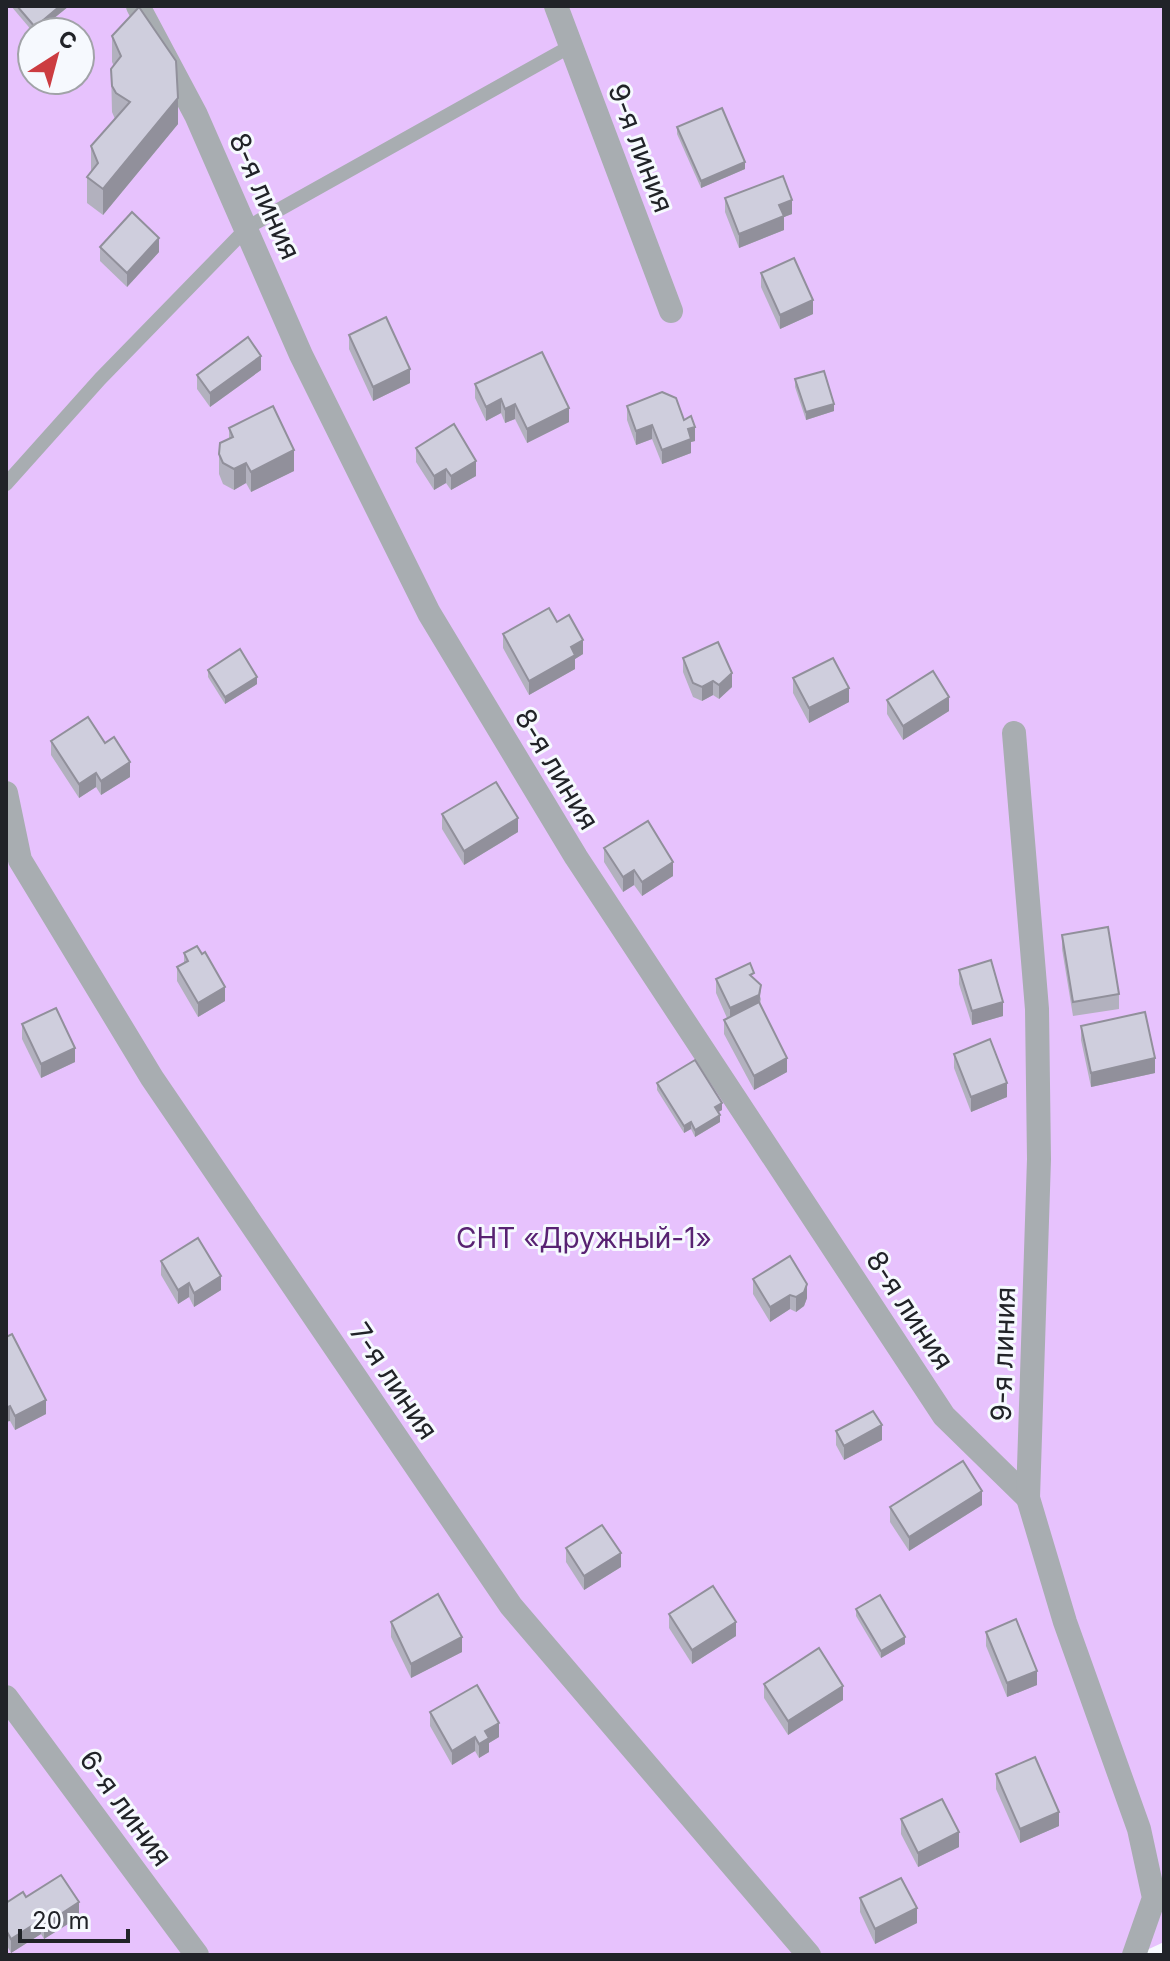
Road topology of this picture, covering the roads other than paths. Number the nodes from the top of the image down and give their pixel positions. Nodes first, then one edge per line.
1 (556, 6) edge
2 (138, 7) edge
3 (571, 46) junction
4 (248, 227) junction
5 (671, 311) dead end
6 (6, 484) edge
7 (1014, 733) dead end
8 (6, 793) edge
9 (1028, 1498) junction
10 (6, 1697) edge
11 (197, 1955) edge
12 (809, 1955) edge
13 (1134, 1955) edge

1 - 3 street, 9-я линия
2 - 4 street, 8-я линия
3 - 4 lane
3 - 5 street, 9-я линия
4 - 6 lane
4 - 9 street, 8-я линия
7 - 9 street, 9-я линия
8 - 12 street, 7-я линия
9 - 13 street, 9-я линия
10 - 11 street, 6-я линия

